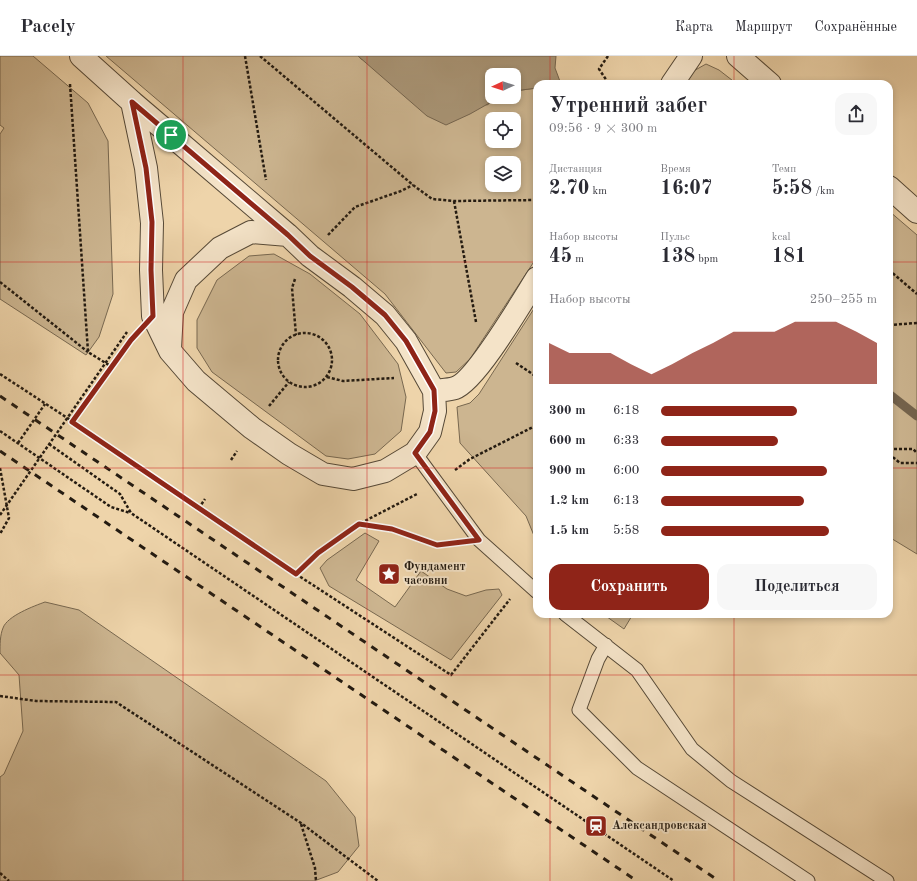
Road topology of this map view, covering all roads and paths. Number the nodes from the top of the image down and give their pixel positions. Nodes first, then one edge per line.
1 (82, 56) edge
2 (245, 56) edge
3 (260, 56) edge
4 (608, 56) edge
5 (691, 56) edge
6 (738, 56) edge
7 (70, 80) dead end
8 (606, 80) edge
9 (675, 80) edge
10 (765, 80) edge
11 (132, 102) junction
12 (266, 180) dead end
13 (413, 185) junction
14 (893, 191) edge
15 (533, 200) edge
16 (454, 201) junction
17 (917, 212) edge
18 (288, 235) junction
19 (328, 235) dead end
20 (893, 273) edge
21 (296, 277) dead end
22 (0, 282) edge
23 (533, 284) edge
24 (917, 294) edge
25 (153, 316) junction
26 (917, 323) edge
27 (477, 324) dead end
28 (893, 325) edge
29 (127, 332) dead end
30 (296, 335) junction
31 (170, 351) junction
32 (88, 352) junction
33 (112, 367) junction
34 (0, 374) edge
35 (288, 382) junction
36 (434, 390) junction
37 (45, 404) junction
38 (267, 408) dead end
39 (72, 422) junction
40 (533, 427) edge
41 (0, 431) edge
42 (18, 443) junction
43 (48, 444) junction
44 (893, 449) edge
45 (415, 453) junction
46 (917, 453) edge
47 (893, 457) edge
48 (917, 463) edge
49 (0, 468) edge
50 (437, 483) junction
51 (205, 499) dead end
52 (199, 508) junction
53 (131, 513) junction
54 (0, 515) edge
55 (359, 524) junction
56 (0, 534) edge
57 (479, 540) junction
58 (296, 574) junction
59 (524, 580) junction
60 (533, 588) edge
61 (570, 618) edge
62 (606, 645) junction
63 (0, 696) edge
64 (301, 823) junction
65 (0, 873) edge
66 (9, 881) edge
67 (316, 881) edge
68 (378, 881) edge
69 (674, 881) edge
70 (808, 881) edge
71 (887, 881) edge

1 - 11 street
2 - 12 path
3 - 13 path
4 - 8 path
5 - 9 street
6 - 10 street
7 - 32 path
11 - 18 street
11 - 25 street
13 - 16 path
13 - 19 path
14 - 17 street
15 - 16 path
16 - 27 path
18 - 31 street
18 - 36 street
20 - 24 path
21 - 30 path
22 - 32 path
23 - 36 street
25 - 31 street
25 - 33 path
26 - 28 path
29 - 43 path, bridge
30 - 35 path
30 - 35 path
31 - 45 street
32 - 33 path
33 - 39 path
34 - 37 path
35 - 38 path
36 - 45 street
37 - 39 path
37 - 42 path
39 - 52 path
40 - 50 path
41 - 42 path
42 - 53 path
43 - 53 path
43 - 54 path, bridge
44 - 46 path
45 - 50 lane
47 - 48 path
49 - 56 path
50 - 55 path
50 - 57 lane
51 - 52 path
52 - 58 path
53 - 69 path
55 - 57 path
55 - 58 path
57 - 59 lane
58 - 59 path
59 - 60 lane
61 - 62 lane
62 - 70 lane
62 - 71 lane
63 - 64 path
64 - 67 path
64 - 68 path
65 - 66 path

